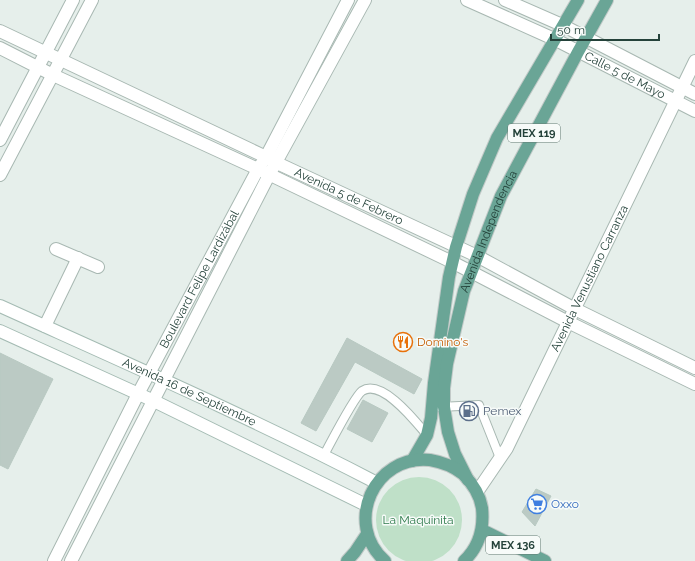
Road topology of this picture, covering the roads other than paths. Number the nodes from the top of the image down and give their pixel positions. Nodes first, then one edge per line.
1 (73, 0) edge
2 (92, 0) edge
3 (348, 0) edge
4 (365, 0) edge
5 (467, 0) edge
6 (505, 0) edge
7 (578, 0) edge
8 (607, 0) edge
9 (562, 25) junction
10 (0, 31) edge
11 (586, 38) junction
12 (554, 39) junction
13 (0, 48) edge
14 (578, 52) junction
15 (45, 53) junction
16 (317, 60) junction
17 (60, 61) junction
18 (695, 61) edge
19 (329, 66) junction
20 (37, 68) junction
21 (52, 75) junction
22 (682, 87) junction
23 (695, 94) edge
24 (675, 102) junction
25 (695, 112) edge
26 (0, 140) edge
27 (266, 157) junction
28 (277, 163) junction
29 (258, 169) junction
30 (0, 175) edge
31 (269, 175) junction
32 (368, 206) junction
33 (362, 219) junction
34 (456, 246) junction
35 (56, 249) dead end
36 (477, 256) junction
37 (78, 258) junction
38 (210, 259) junction
39 (452, 262) junction
40 (98, 266) dead end
41 (222, 266) junction
42 (471, 271) junction
43 (0, 306) edge
44 (575, 309) junction
45 (568, 322) junction
46 (45, 326) junction
47 (0, 331) edge
48 (679, 360) junction
49 (695, 368) edge
50 (149, 373) junction
51 (672, 373) junction
52 (164, 380) junction
53 (695, 384) edge
54 (138, 394) junction
55 (154, 401) junction
56 (438, 407) junction
57 (427, 435) junction
58 (324, 455) junction
59 (500, 458) junction
60 (412, 461) junction
61 (468, 480) junction
62 (377, 482) junction
63 (477, 492) junction
64 (83, 502) junction
65 (366, 505) junction
66 (98, 510) junction
67 (482, 530) junction
68 (367, 534) junction
69 (469, 560) edge
70 (54, 561) edge
71 (71, 561) edge
72 (347, 561) edge
73 (385, 561) edge
74 (545, 561) edge

1 - 15 street
2 - 17 street
3 - 16 street, Boulevard Felipe Lardizábal
4 - 19 street, Boulevard Felipe Lardizábal
5 - 12 street, Calle 5 de Mayo
6 - 9 street
7 - 9 main road, Avenida Independencia / MEX 119
8 - 11 main road, Avenida Independencia / MEX 119
9 - 11 street
9 - 12 main road, Avenida Independencia / MEX 119
10 - 15 street, Avenida 5 de Febrero
11 - 14 main road, Avenida Independencia / MEX 119
11 - 22 street
12 - 14 street, Calle 5 de Mayo
12 - 34 main road, Avenida Independencia / MEX 119
13 - 20 street, Avenida 5 de Febrero
14 - 24 street, Calle 5 de Mayo
14 - 36 main road, Avenida Independencia / MEX 119
15 - 17 street, Avenida 5 de Febrero
15 - 20 street
16 - 19 street
16 - 27 street, Boulevard Felipe Lardizábal
17 - 21 street
17 - 27 street, Avenida 5 de Febrero
18 - 22 street, Avenida Venustiano Carranza
19 - 28 street, Boulevard Felipe Lardizábal
20 - 21 street, Avenida 5 de Febrero
20 - 26 street
21 - 29 street, Avenida 5 de Febrero
21 - 30 street
22 - 23 street
22 - 24 street, Avenida Venustiano Carranza
24 - 25 street, Calle 5 de Mayo
24 - 44 street, Avenida Venustiano Carranza
27 - 28 street, Avenida 5 de Febrero
27 - 29 street, Boulevard Felipe Lardizábal
28 - 31 street, Boulevard Felipe Lardizábal
28 - 32 street, Avenida 5 de Febrero
29 - 31 street, Avenida 5 de Febrero
29 - 38 street, Boulevard Felipe Lardizábal
31 - 33 street, Avenida 5 de Febrero
31 - 41 street, Boulevard Felipe Lardizábal
32 - 33 street
32 - 34 street, Avenida 5 de Febrero
33 - 39 street, Avenida 5 de Febrero
34 - 36 street, Avenida 5 de Febrero
34 - 39 main road, Avenida Independencia / MEX 119
35 - 37 street
36 - 42 main road, Avenida Independencia / MEX 119
36 - 44 street, Avenida 5 de Febrero
37 - 40 street
37 - 46 street
38 - 41 street
38 - 50 street, Boulevard Felipe Lardizábal
39 - 42 street, Avenida 5 de Febrero
39 - 56 main road, Avenida Independencia / MEX 119
41 - 52 street, Boulevard Felipe Lardizábal
42 - 45 street, Avenida 5 de Febrero
42 - 56 main road, Avenida Independencia / MEX 119
43 - 46 street, Avenida 16 de Septiembre
44 - 45 street, Avenida Venustiano Carranza
44 - 48 street, Avenida 5 de Febrero
45 - 51 street, Avenida 5 de Febrero
45 - 59 street, Avenida Venustiano Carranza
46 - 50 street, Avenida 16 de Septiembre
47 - 54 street, Avenida 16 de Septiembre
48 - 49 street, Avenida 5 de Febrero
48 - 51 street
50 - 52 street, Avenida 16 de Septiembre
50 - 54 street, Boulevard Felipe Lardizábal
51 - 53 street, Avenida 5 de Febrero
52 - 55 street, Boulevard Felipe Lardizábal
52 - 58 street, Avenida 16 de Septiembre
54 - 55 street, Avenida 16 de Septiembre
54 - 64 street, Boulevard Felipe Lardizábal
55 - 65 street, Avenida 16 de Septiembre
55 - 66 street, Boulevard Felipe Lardizábal
56 - 57 main road, Avenida Independencia / MEX 119
56 - 59 lane
56 - 61 main road, Avenida Independencia / MEX 119
57 - 58 lane
57 - 60 main road, Avenida Independencia / MEX 119
58 - 62 street, Avenida 16 de Septiembre
59 - 63 street, Avenida Venustiano Carranza
60 - 61 main road
60 - 62 main road
61 - 63 main road
62 - 65 main road
63 - 67 main road
64 - 66 street
64 - 70 street, Boulevard Felipe Lardizábal
65 - 68 main road
66 - 71 street, Boulevard Felipe Lardizábal
67 - 69 main road
67 - 74 main road, MEX 136
68 - 72 main road
68 - 73 main road

